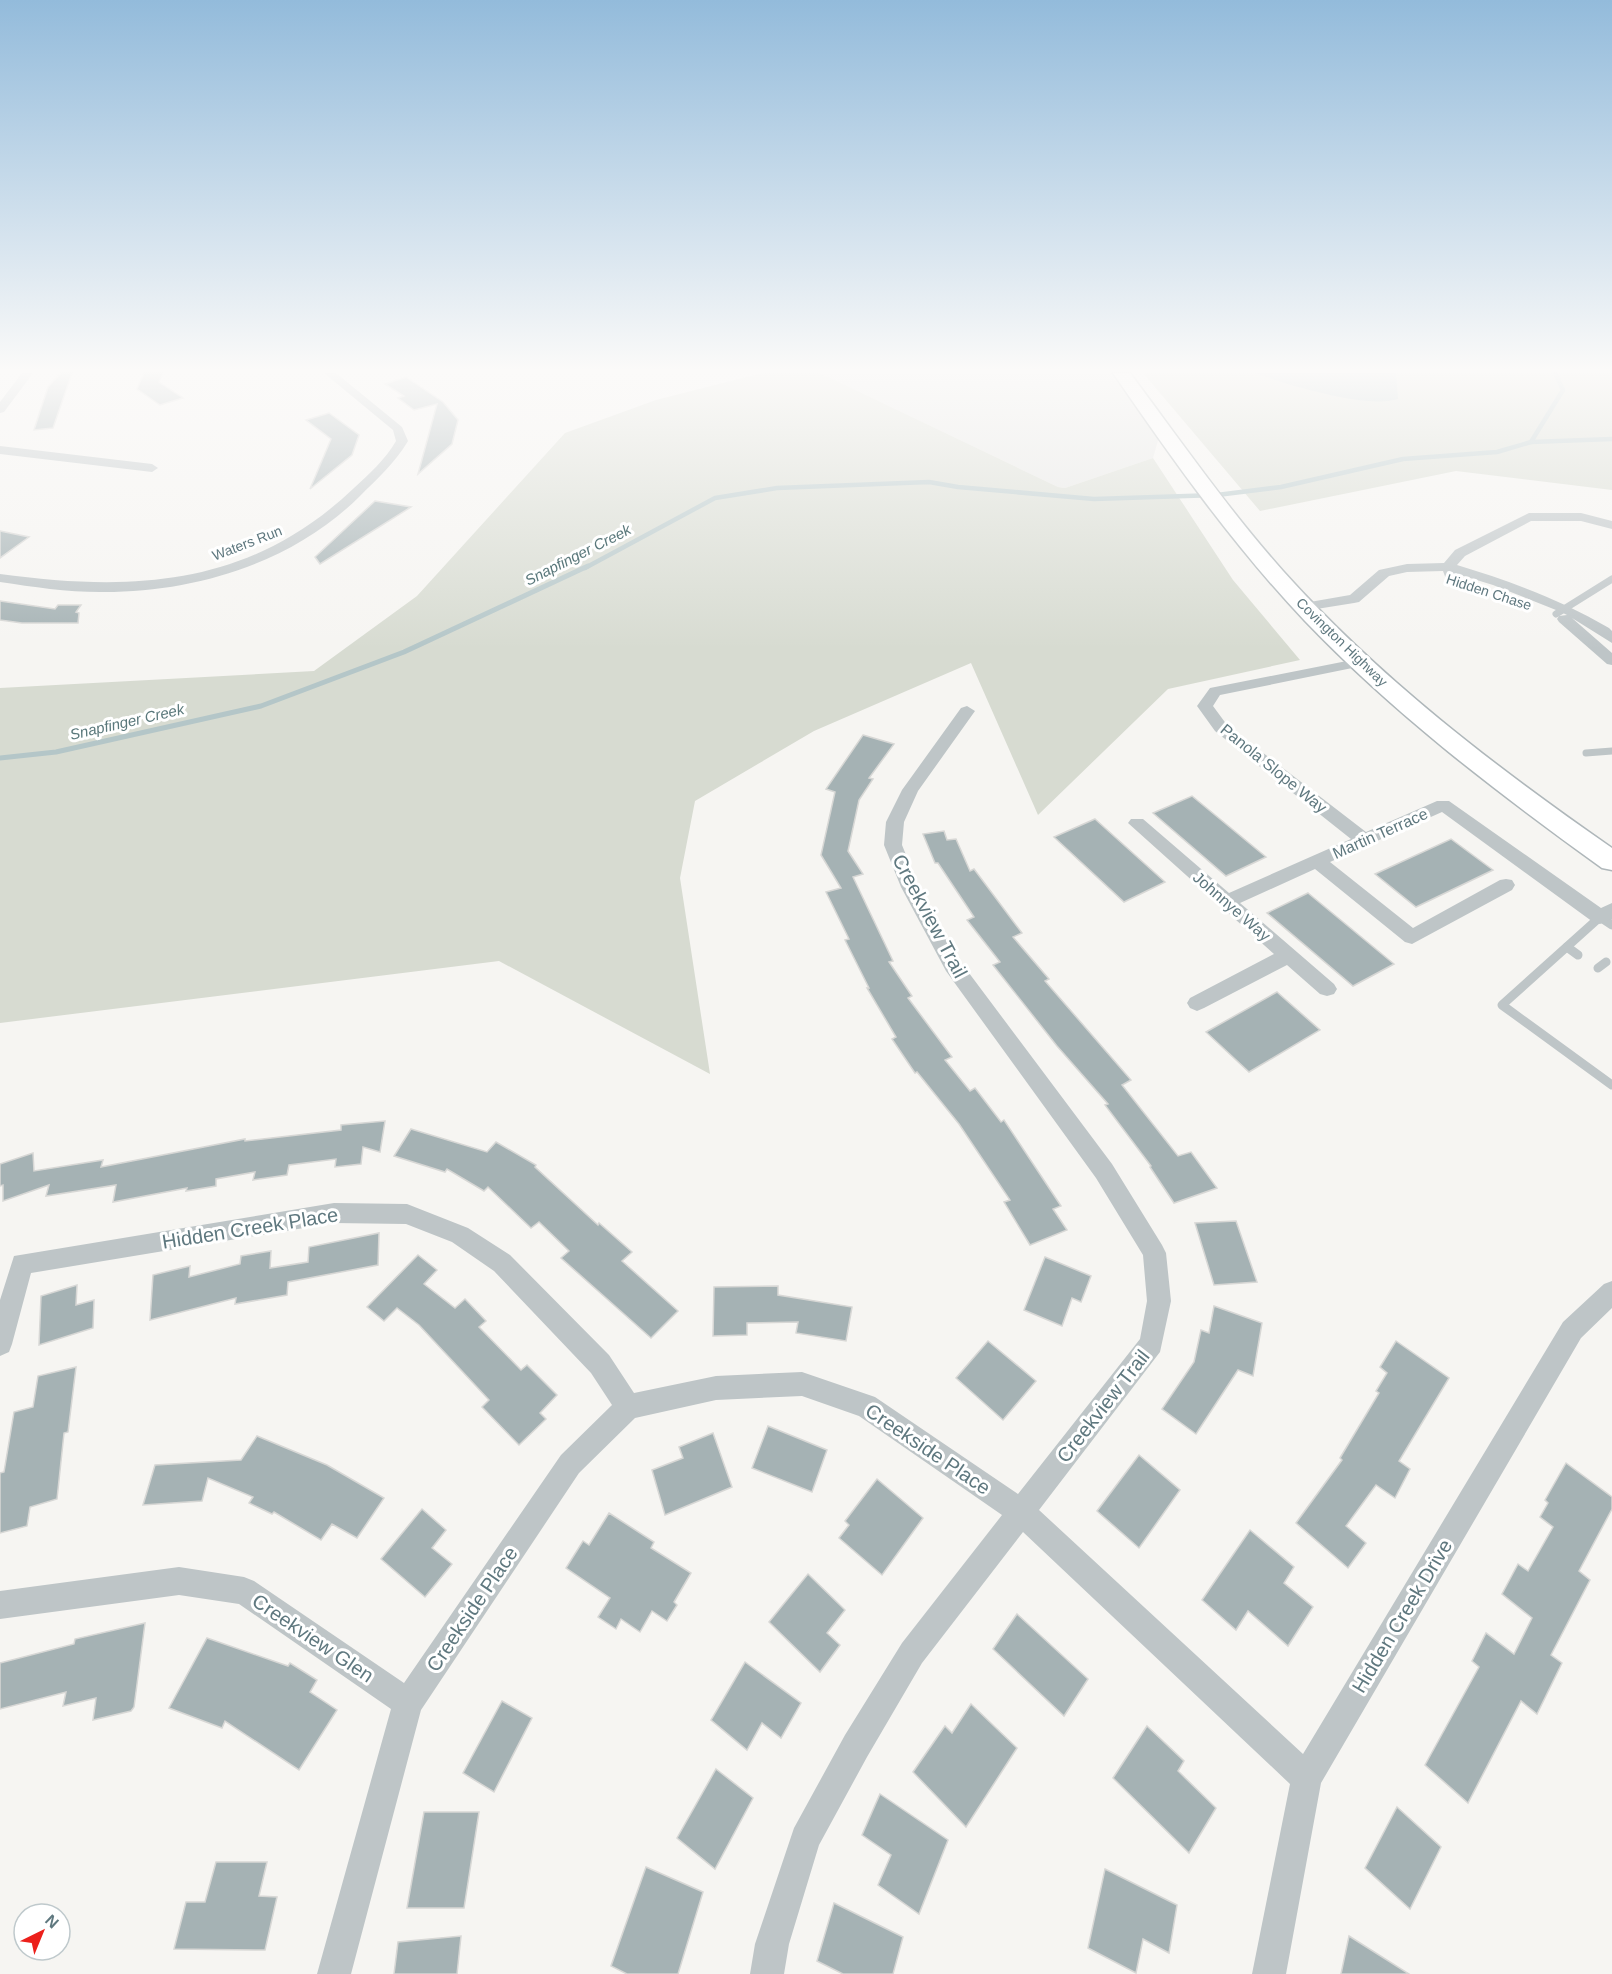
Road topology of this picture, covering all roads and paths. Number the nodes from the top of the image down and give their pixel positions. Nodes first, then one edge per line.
1 (128, 465) edge
2 (385, 465) edge
3 (1188, 465) edge
4 (152, 468) dead end
5 (1612, 525) edge
6 (1450, 571) junction
7 (0, 578) edge
8 (1612, 579) edge
9 (1300, 602) junction
10 (1561, 612) junction
11 (1612, 639) edge
12 (1612, 661) edge
13 (1362, 662) junction
14 (966, 711) dead end
15 (1612, 751) edge
16 (1586, 753) dead end
17 (1137, 823) dead end
18 (1365, 841) junction
19 (1612, 861) edge
20 (1318, 862) junction
21 (1506, 885) dead end
22 (1227, 901) junction
23 (1608, 917) edge
24 (1567, 947) junction
25 (1289, 955) junction
26 (1578, 955) dead end
27 (1327, 988) dead end
28 (1197, 1003) dead end
29 (1612, 1085) edge
30 (1612, 1292) edge
31 (0, 1344) edge
32 (628, 1407) junction
33 (1020, 1511) junction
34 (0, 1605) edge
35 (408, 1702) junction
36 (1306, 1778) junction
37 (334, 1974) edge
38 (767, 1974) edge
39 (1269, 1974) edge

1 - 4 street
2 - 7 street, Waters Run
3 - 9 main road, Covington Highway
5 - 6 street
6 - 9 street, Hidden Chase
6 - 10 street, Hidden Chase
8 - 10 lane
9 - 13 main road, Covington Highway
10 - 11 street, Hidden Chase
10 - 12 street, Hidden Chase
13 - 18 street, Panola Slope Way
13 - 19 main road, Covington Highway
14 - 33 street, Creekview Trail
15 - 16 lane
17 - 22 street, Johnnye Way
18 - 20 street, Martin Terrace
18 - 23 street, Martin Terrace
20 - 21 street
20 - 22 street, Martin Terrace
22 - 25 street, Johnnye Way
23 - 24 lane
24 - 26 lane
24 - 29 lane
25 - 27 street, Johnnye Way
25 - 28 street
30 - 36 street, Hidden Creek Drive
31 - 32 street, Hidden Creek Place
32 - 33 street, Creekside Place
32 - 35 street, Creekside Place
33 - 36 street, Creekside Place
33 - 38 street, Creekview Trail
34 - 35 street, Creekview Glen
35 - 37 street, Creekside Place
36 - 39 street, Hidden Creek Drive

